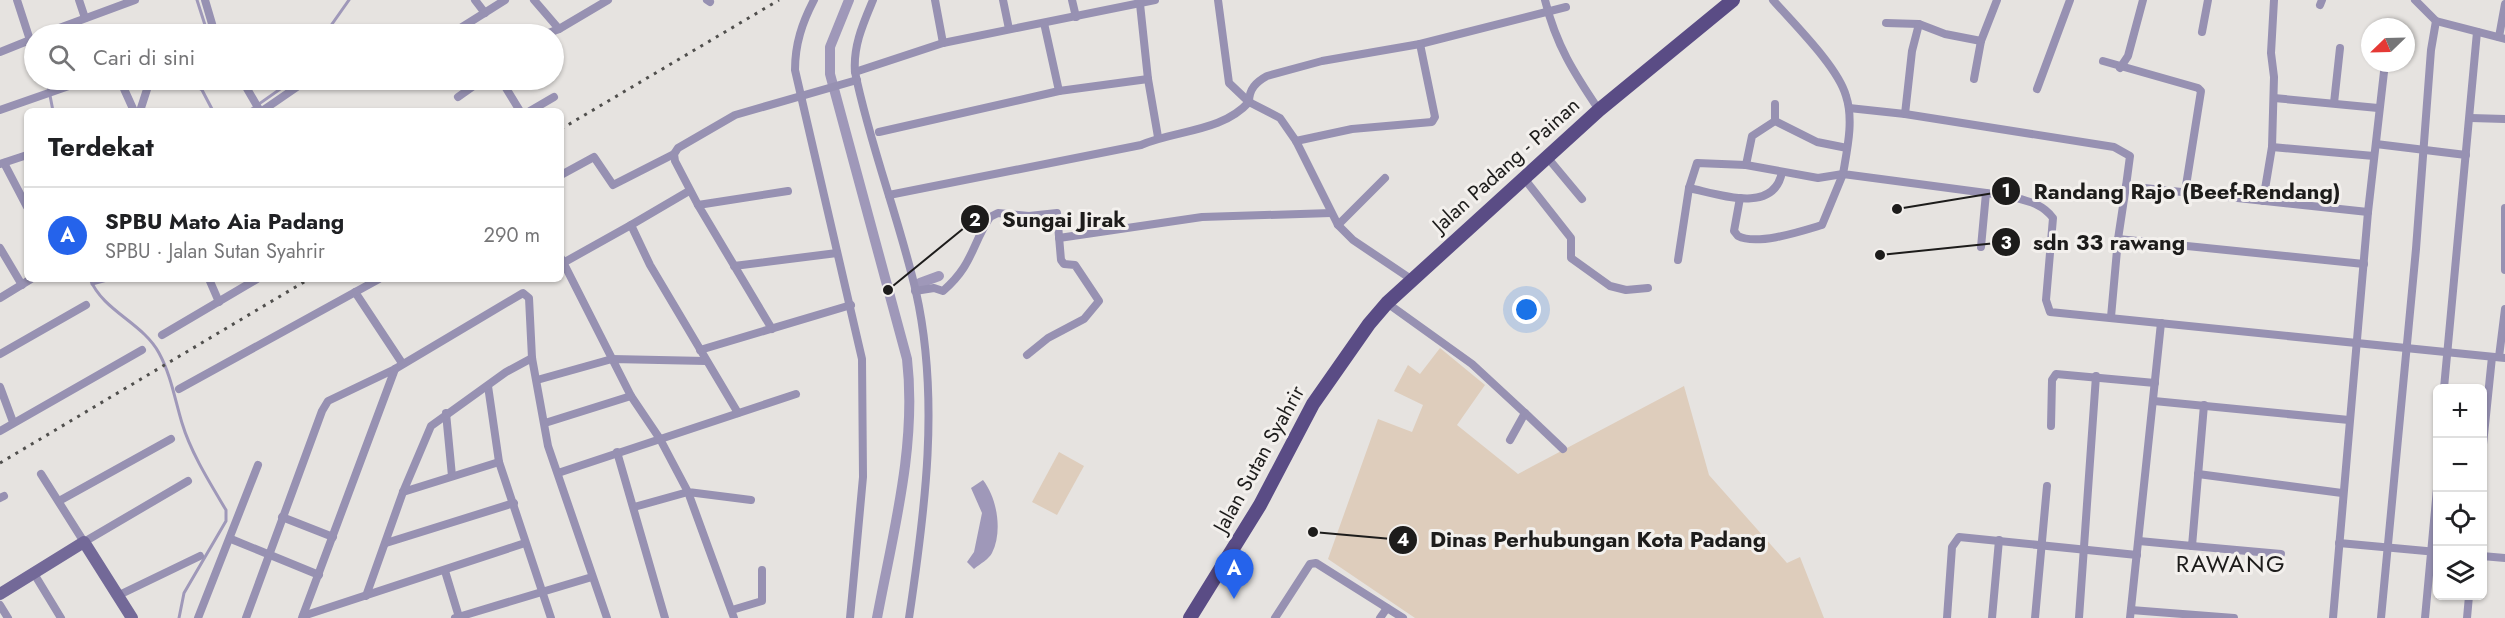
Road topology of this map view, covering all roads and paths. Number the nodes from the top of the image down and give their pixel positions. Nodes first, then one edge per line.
1 (17, 0) edge
2 (79, 0) edge
3 (135, 0) edge
4 (205, 0) edge
5 (475, 0) edge
6 (505, 0) edge
7 (534, 0) edge
8 (608, 0) edge
9 (814, 0) edge
10 (873, 0) edge
11 (935, 0) edge
12 (1003, 0) edge
13 (1072, 0) edge
14 (1155, 0) edge
15 (1218, 0) edge
16 (1545, 0) edge
17 (1733, 0) edge
18 (1773, 0) edge
19 (1997, 0) edge
20 (2070, 0) edge
21 (2143, 0) edge
22 (2208, 0) edge
23 (2274, 0) edge
24 (2415, 0) edge
25 (597, 3) edge
26 (2505, 3) edge
27 (1140, 4) junction
28 (1566, 7) dead end
29 (1548, 12) junction
30 (485, 13) junction
31 (1076, 17) junction
32 (86, 18) junction
33 (2436, 21) junction
34 (1044, 23) junction
35 (1886, 23) dead end
36 (26, 24) edge
37 (70, 24) edge
38 (212, 24) edge
39 (467, 24) edge
40 (556, 24) edge
41 (1919, 24) junction
42 (564, 26) edge
43 (1009, 29) junction
44 (2202, 32) dead end
45 (2477, 32) junction
46 (2502, 38) edge
47 (1981, 41) junction
48 (24, 42) edge
49 (943, 43) junction
50 (1420, 44) junction
51 (2340, 48) dead end
52 (0, 52) edge
53 (2103, 62) dead end
54 (2120, 68) junction
55 (2384, 72) edge
56 (854, 78) junction
57 (1148, 79) junction
58 (1974, 79) dead end
59 (2037, 89) dead end
60 (59, 90) edge
61 (125, 90) edge
62 (147, 90) edge
63 (248, 90) edge
64 (290, 90) edge
65 (468, 90) edge
66 (507, 90) edge
67 (1059, 91) junction
68 (804, 95) junction
69 (458, 97) dead end
70 (554, 97) dead end
71 (2274, 98) junction
72 (1249, 102) junction
73 (2334, 102) junction
74 (1775, 104) dead end
75 (134, 108) edge
76 (141, 108) edge
77 (259, 108) edge
78 (518, 108) edge
79 (535, 108) edge
80 (1849, 108) junction
81 (2378, 108) junction
82 (0, 110) edge
83 (1599, 110) junction
84 (1905, 114) junction
85 (2471, 118) junction
86 (2505, 118) edge
87 (1775, 121) junction
88 (879, 132) dead end
89 (1158, 137) junction
90 (1296, 141) junction
91 (2376, 144) junction
92 (2272, 147) junction
93 (1847, 148) junction
94 (2423, 150) junction
95 (674, 154) junction
96 (2466, 155) junction
97 (24, 156) edge
98 (2374, 156) junction
99 (1547, 157) junction
100 (2, 164) edge
101 (1746, 165) junction
102 (1782, 172) junction
103 (564, 173) edge
104 (1843, 174) junction
105 (1523, 177) junction
106 (1385, 178) dead end
107 (2126, 186) junction
108 (1689, 188) junction
109 (689, 191) junction
110 (788, 191) dead end
111 (2185, 192) junction
112 (1986, 194) junction
113 (889, 195) junction
114 (1740, 198) junction
115 (1582, 199) dead end
116 (2263, 201) junction
117 (24, 202) edge
118 (698, 204) junction
119 (2505, 208) edge
120 (2368, 212) junction
121 (1331, 213) junction
122 (631, 225) junction
123 (1338, 225) junction
124 (1059, 238) junction
125 (2118, 239) junction
126 (1981, 247) dead end
127 (0, 248) edge
128 (837, 253) junction
129 (564, 260) edge
130 (1678, 260) dead end
131 (2364, 264) junction
132 (564, 265) edge
133 (734, 266) junction
134 (2505, 270) edge
135 (1411, 279) junction
136 (26, 282) edge
137 (210, 282) edge
138 (252, 282) edge
139 (373, 282) edge
140 (22, 285) junction
141 (1648, 288) dead end
142 (915, 290) junction
143 (355, 292) junction
144 (0, 298) edge
145 (219, 302) junction
146 (1387, 303) junction
147 (86, 305) dead end
148 (851, 305) junction
149 (2505, 309) edge
150 (2111, 317) junction
151 (2160, 323) junction
152 (772, 330) junction
153 (162, 335) dead end
154 (2356, 342) junction
155 (2407, 346) junction
156 (142, 350) dead end
157 (700, 350) junction
158 (2447, 351) junction
159 (0, 354) edge
160 (1027, 356) dead end
161 (2499, 357) edge
162 (532, 358) junction
163 (612, 359) junction
164 (706, 361) junction
165 (398, 366) junction
166 (2096, 376) junction
167 (537, 380) junction
168 (1327, 381) joint
169 (2155, 383) junction
170 (2444, 384) edge
171 (488, 386) junction
172 (0, 387) edge
173 (179, 389) dead end
174 (796, 394) dead end
175 (632, 396) junction
176 (2154, 401) junction
177 (2204, 405) junction
178 (446, 413) junction
179 (738, 413) junction
180 (1525, 413) junction
181 (2349, 420) junction
182 (13, 422) junction
183 (544, 423) junction
184 (2052, 426) dead end
185 (0, 431) edge
186 (2485, 438) edge
187 (171, 439) dead end
188 (660, 439) junction
189 (1510, 440) dead end
190 (1563, 449) dead end
191 (617, 452) junction
192 (499, 462) junction
193 (258, 465) dead end
194 (558, 473) junction
195 (41, 474) dead end
196 (2198, 474) junction
197 (452, 476) junction
198 (188, 481) dead end
199 (2047, 486) dead end
200 (403, 492) junction
201 (688, 492) junction
202 (2437, 492) edge
203 (2342, 493) junction
204 (751, 500) dead end
205 (59, 501) junction
206 (514, 503) junction
207 (634, 507) junction
208 (282, 517) junction
209 (333, 537) junction
210 (231, 539) junction
211 (1999, 540) junction
212 (2139, 541) junction
213 (84, 542) junction
214 (386, 543) junction
215 (525, 543) junction
216 (2339, 543) junction
217 (2042, 544) junction
218 (2192, 546) junction
219 (2435, 546) edge
220 (2388, 547) junction
221 (2085, 549) junction
222 (2433, 551) edge
223 (270, 554) junction
224 (2282, 554) dead end
225 (2137, 555) junction
226 (200, 556) dead end
227 (2487, 556) edge
228 (2505, 558) edge
229 (2433, 564) edge
230 (762, 570) dead end
231 (445, 571) junction
232 (33, 572) junction
233 (319, 575) junction
234 (592, 577) junction
235 (541, 591) junction
236 (0, 594) edge
237 (366, 596) junction
238 (117, 597) junction
239 (2469, 600) edge
240 (0, 605) edge
241 (1387, 608) junction
242 (733, 614) edge
243 (2131, 614) edge
244 (302, 617) edge
245 (457, 617) edge
246 (8, 618) edge
247 (61, 618) edge
248 (132, 618) edge
249 (198, 618) edge
250 (246, 618) edge
251 (551, 618) edge
252 (607, 618) edge
253 (664, 618) edge
254 (850, 618) edge
255 (909, 618) edge
256 (1190, 618) edge
257 (1275, 618) edge
258 (1380, 618) edge
259 (1403, 618) edge
260 (1947, 618) edge
261 (1992, 618) edge
262 (2035, 618) edge
263 (2079, 618) edge
264 (2234, 618) edge
265 (2333, 618) edge
266 (2381, 618) edge
267 (2425, 618) edge
268 (2467, 618) edge

1 - 36 street
2 - 32 street
3 - 32 street
4 - 38 street
5 - 30 street
6 - 30 street
7 - 40 street
8 - 25 street
9 - 68 street
10 - 56 street
11 - 49 street
12 - 43 street
13 - 31 street
14 - 27 street
15 - 72 street
16 - 29 street
17 - 83 main road, Jalan Padang - Painan
18 - 80 street
19 - 47 street
20 - 59 street
21 - 54 street
22 - 44 street
23 - 71 street
24 - 33 street
25 - 42 street
26 - 46 street
27 - 31 street
27 - 57 street
28 - 29 street
29 - 50 street
29 - 83 street
30 - 39 street
31 - 34 street
32 - 37 street
33 - 45 street
33 - 94 street
34 - 43 street
34 - 67 street
35 - 41 street
41 - 47 street
41 - 84 street
43 - 49 street
45 - 46 street
45 - 85 street
47 - 58 street
48 - 52 street
49 - 56 street
50 - 72 street
50 - 90 street
51 - 73 street
53 - 54 street
54 - 111 street
55 - 81 street
56 - 68 street
56 - 113 street
57 - 67 street
57 - 89 street
60 - 82 street
61 - 75 street
62 - 76 street
63 - 77 street
64 - 77 street
65 - 69 street
66 - 78 street
67 - 88 street
68 - 95 street
68 - 128 street
70 - 79 street
71 - 73 street
71 - 92 street
72 - 89 street
72 - 90 street
73 - 81 street
74 - 87 street
80 - 84 street
80 - 93 street
81 - 91 street
83 - 99 main road, Jalan Padang - Painan
84 - 107 street
85 - 86 street
85 - 96 street
87 - 93 street
87 - 101 street
89 - 113 street
90 - 121 street
91 - 94 street
91 - 98 street
92 - 98 street
92 - 116 street
93 - 104 street
94 - 96 street
94 - 155 street
95 - 103 street
95 - 109 street
96 - 158 street
97 - 100 street
98 - 120 street
99 - 105 main road, Jalan Padang - Painan
99 - 115 street
100 - 117 street
101 - 102 street
101 - 108 street
102 - 104 street
102 - 114 street
104 - 112 street
104 - 114 street
105 - 135 main road, Jalan Padang - Painan
105 - 141 street
106 - 123 street
107 - 111 street
107 - 125 street
108 - 114 street
108 - 130 street
109 - 118 street
109 - 122 street
110 - 118 street
111 - 116 street
112 - 126 street
112 - 150 street
113 - 142 street
116 - 120 street
118 - 133 street
119 - 134 street
120 - 131 street
121 - 123 street
121 - 124 street
122 - 129 street
122 - 157 street
123 - 135 street
124 - 142 street
124 - 160 street
125 - 131 street
125 - 150 street
127 - 140 street
128 - 133 street
128 - 148 street
131 - 154 street
132 - 163 street
133 - 152 street
135 - 146 main road, Jalan Padang - Painan
136 - 140 street
137 - 145 street
138 - 145 street
139 - 143 street
140 - 144 street
142 - 255 street
143 - 165 street
143 - 173 street
145 - 153 street
146 - 168 main road, Jalan Padang - Painan
146 - 180 street
147 - 159 street
148 - 152 street
148 - 254 street
149 - 161 street
150 - 151 street
151 - 154 street
151 - 169 street
152 - 157 street
154 - 155 street
154 - 181 street
155 - 158 street
155 - 220 street
156 - 182 street
157 - 164 street
158 - 161 street
158 - 170 street
161 - 186 street
162 - 165 street
162 - 167 street
162 - 171 street
163 - 164 street
163 - 167 street
163 - 175 street
164 - 179 street
165 - 208 street
165 - 209 street
166 - 169 street
166 - 184 street
166 - 221 street
167 - 183 street
168 - 256 main road, Jalan Sutan Syahrir
169 - 176 street
171 - 178 street
171 - 192 street
172 - 182 street
174 - 179 street
175 - 183 street
175 - 188 street
176 - 177 street
176 - 212 street
177 - 181 street
177 - 196 street
178 - 197 street
178 - 200 street
179 - 188 street
180 - 189 street
180 - 190 street
181 - 203 street
182 - 185 street
183 - 194 street
187 - 205 street
188 - 191 street
188 - 201 street
191 - 194 street
191 - 207 street
192 - 197 street
192 - 206 street
193 - 210 street
194 - 234 street
195 - 205 street
196 - 203 street
196 - 218 street
197 - 200 street
198 - 213 street
199 - 217 street
200 - 214 street
201 - 204 street
201 - 207 street
201 - 242 street
202 - 219 street
203 - 216 street
205 - 213 street
206 - 214 street
206 - 215 street
207 - 253 street
208 - 209 street
208 - 223 street
209 - 233 street
210 - 223 street
210 - 249 street
211 - 217 street
211 - 260 street
211 - 261 street
212 - 218 street
212 - 225 street
213 - 232 street
213 - 238 street
214 - 237 street
215 - 231 street
215 - 235 street
216 - 220 street
216 - 265 street
217 - 221 street
217 - 262 street
218 - 224 street
220 - 222 street
220 - 266 street
221 - 225 street
221 - 263 street
223 - 233 street
223 - 250 street
225 - 243 street
226 - 238 street
227 - 228 street
229 - 267 street
230 - 242 street
231 - 237 street
231 - 245 street
232 - 236 street
232 - 247 street
233 - 244 street
234 - 235 street
234 - 252 street
235 - 245 street
235 - 251 street
237 - 244 street
238 - 248 street
239 - 268 street
240 - 246 street
241 - 257 street
241 - 258 street
241 - 259 street
243 - 264 street

